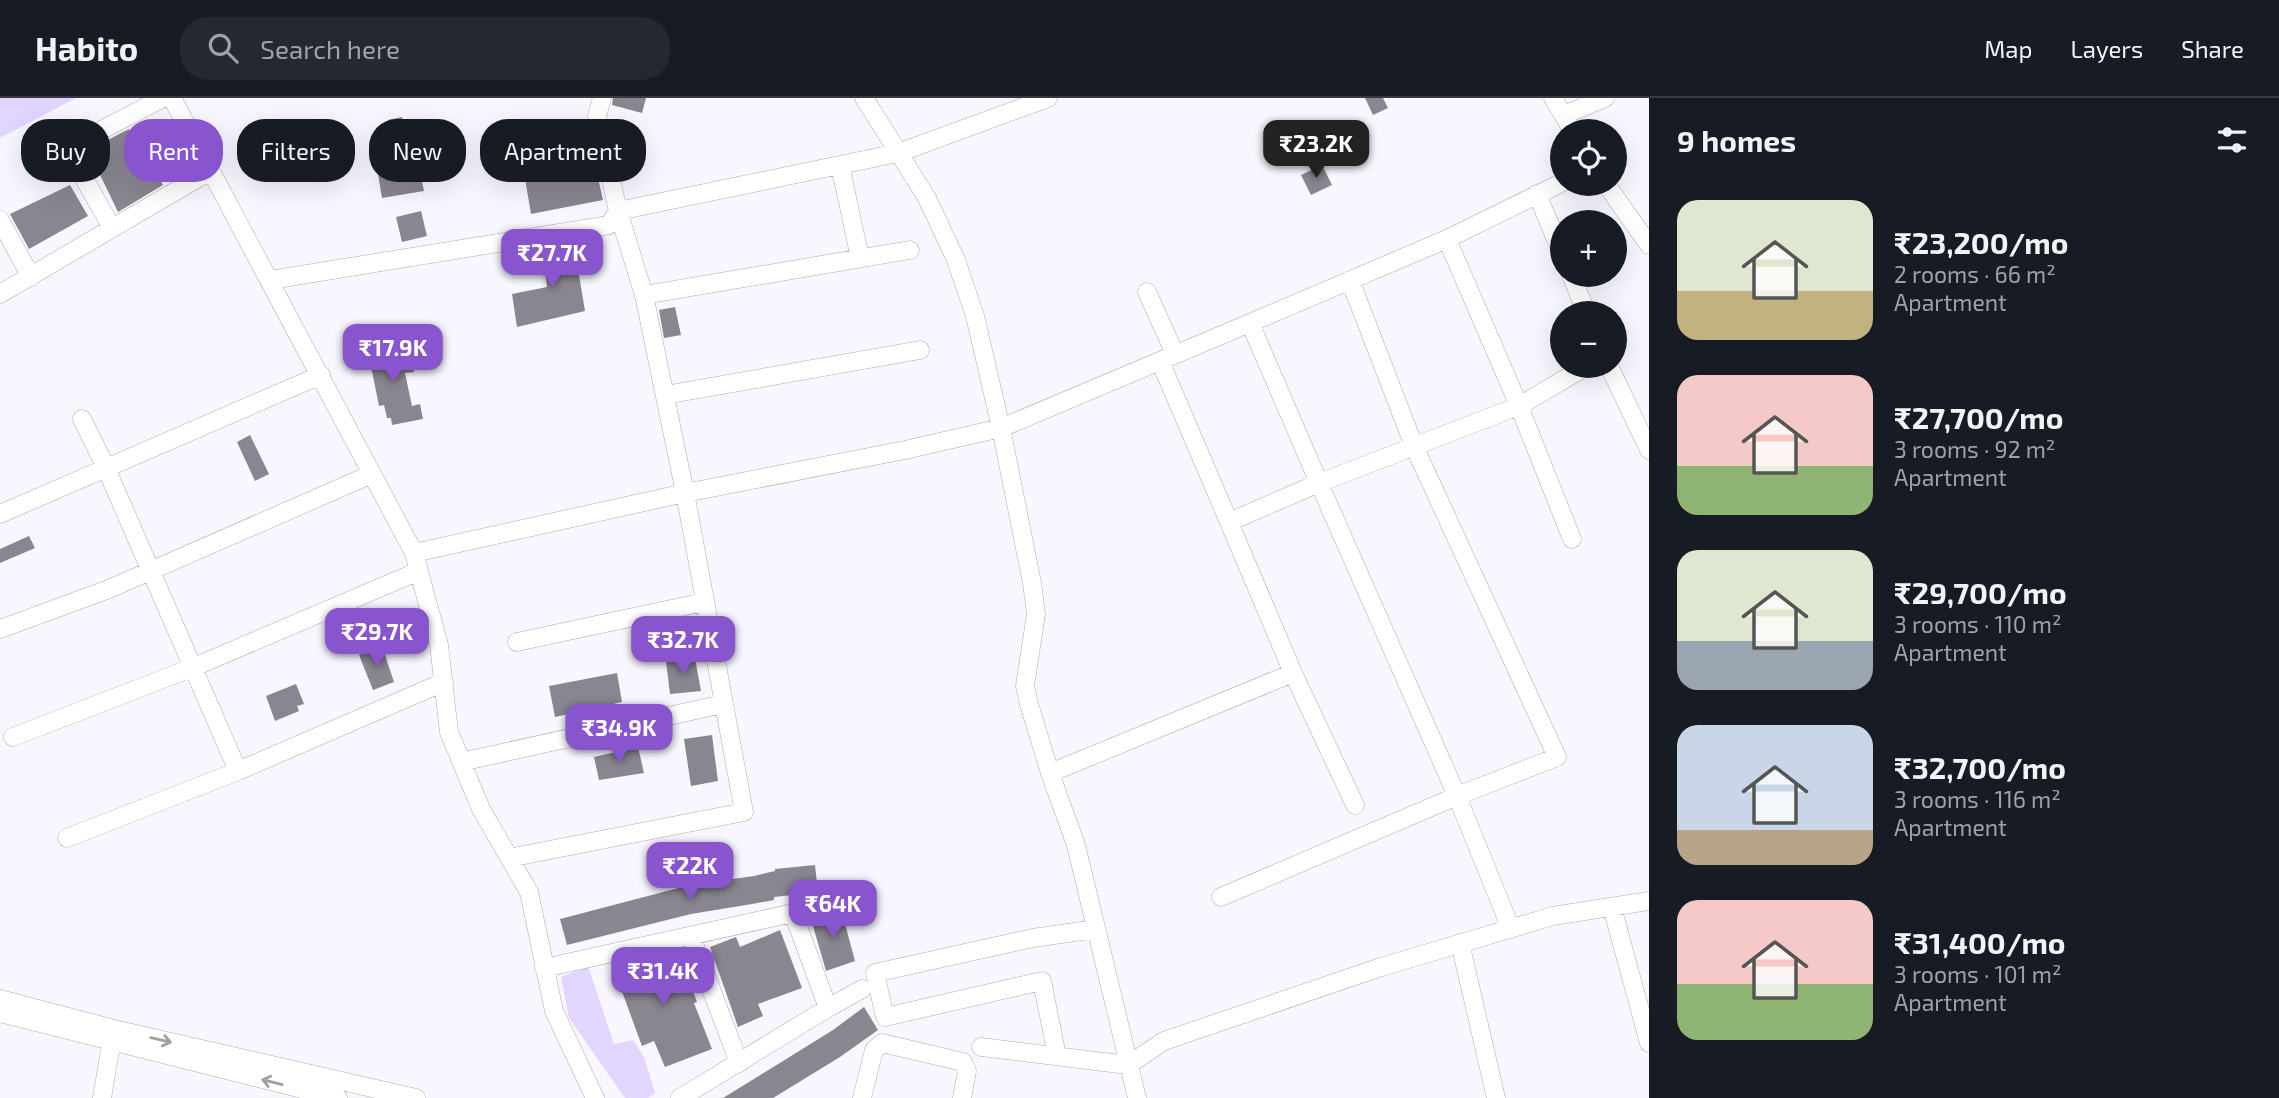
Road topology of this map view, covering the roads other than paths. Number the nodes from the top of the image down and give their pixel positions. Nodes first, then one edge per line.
1 (163, 98) edge
2 (172, 98) edge
3 (602, 98) edge
4 (864, 98) edge
5 (1048, 98) edge
6 (1553, 98) edge
7 (1605, 98) edge
8 (183, 119) edge
9 (1566, 119) edge
10 (1574, 119) edge
11 (898, 153) junction
12 (840, 165) junction
13 (191, 182) edge
14 (216, 182) edge
15 (1550, 188) edge
16 (1537, 194) junction
17 (1614, 196) edge
18 (618, 211) junction
19 (0, 220) edge
20 (1550, 225) edge
21 (112, 229) junction
22 (1447, 239) junction
23 (1649, 244) edge
24 (911, 250) dead end
25 (860, 258) junction
26 (31, 277) junction
27 (1350, 280) junction
28 (270, 281) junction
29 (1147, 292) dead end
30 (0, 294) edge
31 (643, 295) junction
32 (1250, 323) junction
33 (920, 350) dead end
34 (1168, 357) junction
35 (321, 375) junction
36 (1567, 378) edge
37 (1615, 378) edge
38 (665, 395) junction
39 (1520, 406) junction
40 (82, 419) dead end
41 (1001, 428) junction
42 (1414, 446) junction
43 (1649, 450) edge
44 (106, 468) junction
45 (372, 474) junction
46 (1319, 483) junction
47 (685, 493) junction
48 (0, 514) edge
49 (1229, 522) junction
50 (1572, 539) dead end
51 (414, 553) junction
52 (151, 570) junction
53 (419, 572) junction
54 (704, 602) junction
55 (0, 629) edge
56 (517, 642) dead end
57 (194, 667) junction
58 (1293, 673) junction
59 (443, 682) junction
60 (723, 704) junction
61 (13, 737) dead end
62 (461, 762) junction
63 (239, 771) junction
64 (1050, 773) junction
65 (1457, 796) junction
66 (1355, 805) dead end
67 (67, 838) dead end
68 (509, 858) junction
69 (1222, 897) dead end
70 (835, 900) dead end
71 (1649, 901) edge
72 (1612, 907) junction
73 (793, 913) junction
74 (1096, 929) junction
75 (1510, 929) junction
76 (691, 936) junction
77 (1460, 943) junction
78 (544, 968) junction
79 (862, 989) dead end
80 (0, 999) edge
81 (1644, 1007) edge
82 (828, 1008) junction
83 (0, 1013) edge
84 (112, 1035) junction
85 (1648, 1036) edge
86 (981, 1047) dead end
87 (1057, 1056) junction
88 (739, 1063) junction
89 (1128, 1065) junction
90 (102, 1098) edge
91 (338, 1098) edge
92 (416, 1098) edge
93 (596, 1098) edge
94 (680, 1098) edge
95 (862, 1098) edge
96 (962, 1098) edge
97 (1137, 1098) edge
98 (1496, 1098) edge

1 - 21 street
2 - 8 street
3 - 18 street
4 - 11 street
5 - 11 street
6 - 9 street
7 - 10 street
11 - 12 street
11 - 41 street
12 - 18 street
12 - 25 street
13 - 21 street
14 - 28 street
15 - 16 street
16 - 20 street
16 - 22 street
17 - 23 street
18 - 28 street
18 - 31 street
19 - 26 street
21 - 26 street
22 - 27 street
22 - 39 street
24 - 25 street
25 - 31 street
26 - 30 street
27 - 32 street
27 - 42 street
28 - 35 street
29 - 34 street
31 - 38 street
32 - 34 street
32 - 46 street
33 - 38 street
34 - 41 street
34 - 49 street
35 - 44 street
35 - 45 street
36 - 39 street
37 - 43 street
38 - 47 street
39 - 42 street
39 - 50 street
40 - 44 street
41 - 47 street
41 - 64 street
42 - 46 street
42 - 65 street
44 - 48 street
44 - 52 street
45 - 51 street
45 - 52 street
46 - 49 street
46 - 65 street
47 - 51 street
47 - 54 street
49 - 58 street
51 - 53 street
52 - 55 street
52 - 57 street
53 - 57 street
53 - 59 street
54 - 56 street
54 - 60 street
57 - 61 street
57 - 63 street
58 - 64 street
58 - 66 street
59 - 62 street
59 - 63 street
60 - 62 street
60 - 68 street
62 - 68 street
63 - 67 street
64 - 74 street
65 - 69 street
65 - 75 street
68 - 78 street
70 - 73 street
71 - 72 street
72 - 75 street
72 - 81 street
73 - 76 street
73 - 82 street
74 - 87 street
74 - 89 street
75 - 77 street
76 - 78 street
76 - 88 street
77 - 89 street
77 - 98 street
78 - 93 street
79 - 82 street
80 - 84 street
81 - 85 street
82 - 88 street
83 - 84 street
84 - 90 street
91 -> 84 street
84 -> 92 street
86 - 87 street
87 - 89 street
88 - 94 street
89 - 97 street
95 - 96 street

